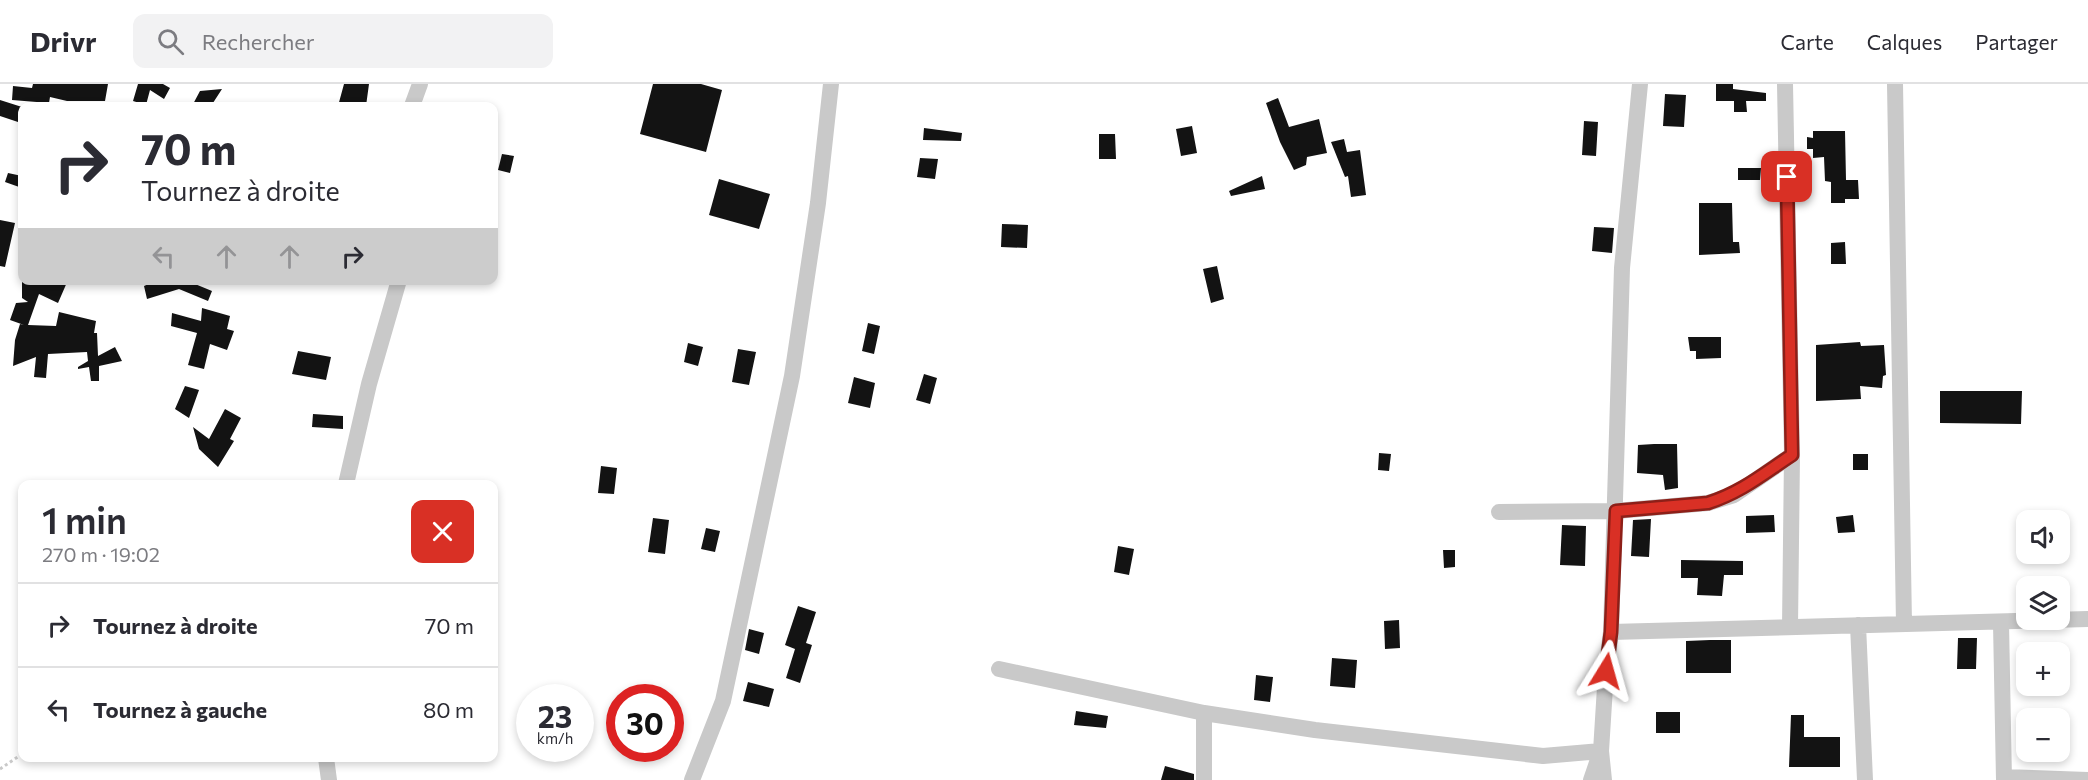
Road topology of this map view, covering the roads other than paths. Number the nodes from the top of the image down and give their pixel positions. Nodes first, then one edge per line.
1 (420, 84) edge
2 (831, 84) edge
3 (1640, 84) edge
4 (1785, 84) edge
5 (1895, 84) edge
6 (413, 102) edge
7 (398, 285) edge
8 (1792, 455) junction
9 (346, 480) edge
10 (1616, 511) junction
11 (1499, 512) dead end
12 (2088, 619) edge
13 (2001, 623) junction
14 (1904, 624) junction
15 (1858, 626) junction
16 (1790, 627) junction
17 (1611, 632) junction
18 (999, 669) dead end
19 (1204, 713) junction
20 (1601, 751) junction
21 (327, 762) edge
22 (2004, 778) edge
23 (329, 780) edge
24 (692, 780) edge
25 (1204, 780) edge
26 (1591, 780) edge
27 (1604, 780) edge
28 (1865, 780) edge
29 (2088, 780) edge

1 - 6 street
2 - 24 street
3 - 10 street
4 - 8 street
5 - 14 street
7 - 9 street
8 - 10 street
8 - 16 street
10 - 11 street
10 - 17 street
12 - 13 street
13 - 14 street
13 - 22 street
14 - 15 street
15 - 16 street
15 - 28 street
16 - 17 street
17 - 20 street
18 - 19 street
19 - 20 street
19 - 25 street
20 - 26 street
20 - 27 street
21 - 23 street
22 - 29 street

